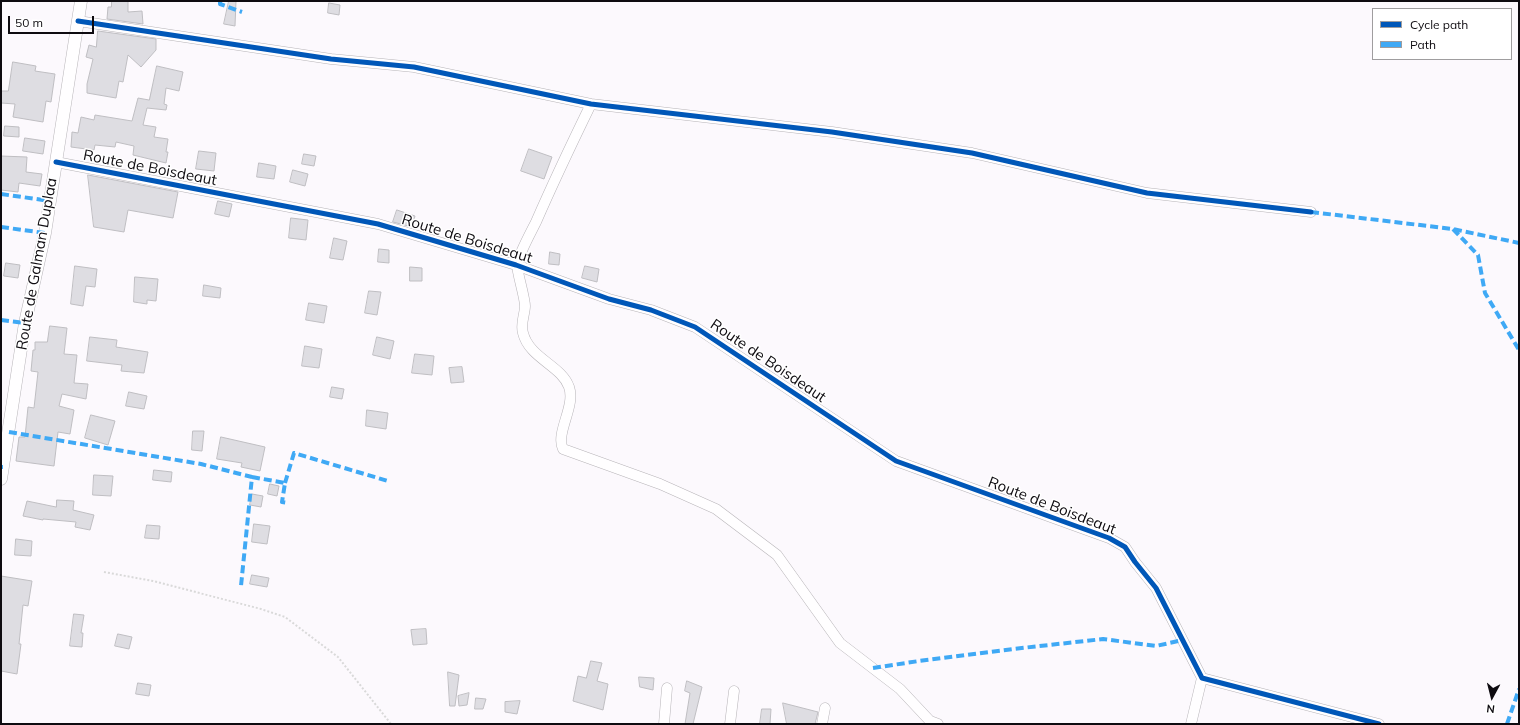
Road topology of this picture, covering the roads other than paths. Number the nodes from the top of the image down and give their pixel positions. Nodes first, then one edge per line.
1 (81, 1) edge
2 (78, 21) junction
3 (591, 104) junction
4 (56, 162) junction
5 (1311, 212) dead end
6 (516, 265) junction
7 (1, 479) edge
8 (1202, 678) junction
9 (667, 688) dead end
10 (734, 692) dead end
11 (825, 708) dead end
12 (1346, 720) edge
13 (664, 724) edge
14 (730, 724) edge
15 (822, 724) edge
16 (938, 724) edge
17 (1191, 724) edge
18 (1379, 724) edge

1 - 2 street, Route de Galman Duplaa
2 - 3 street
2 - 4 street, Route de Galman Duplaa
3 - 5 street
3 - 6 street
4 - 6 street, Route de Boisdeaut
4 - 7 street, Route de Galman Duplaa
6 - 8 street, Route de Boisdeaut
6 - 16 street
8 - 12 street
8 - 17 street
9 - 13 street
10 - 14 street
11 - 15 street
12 - 18 street

